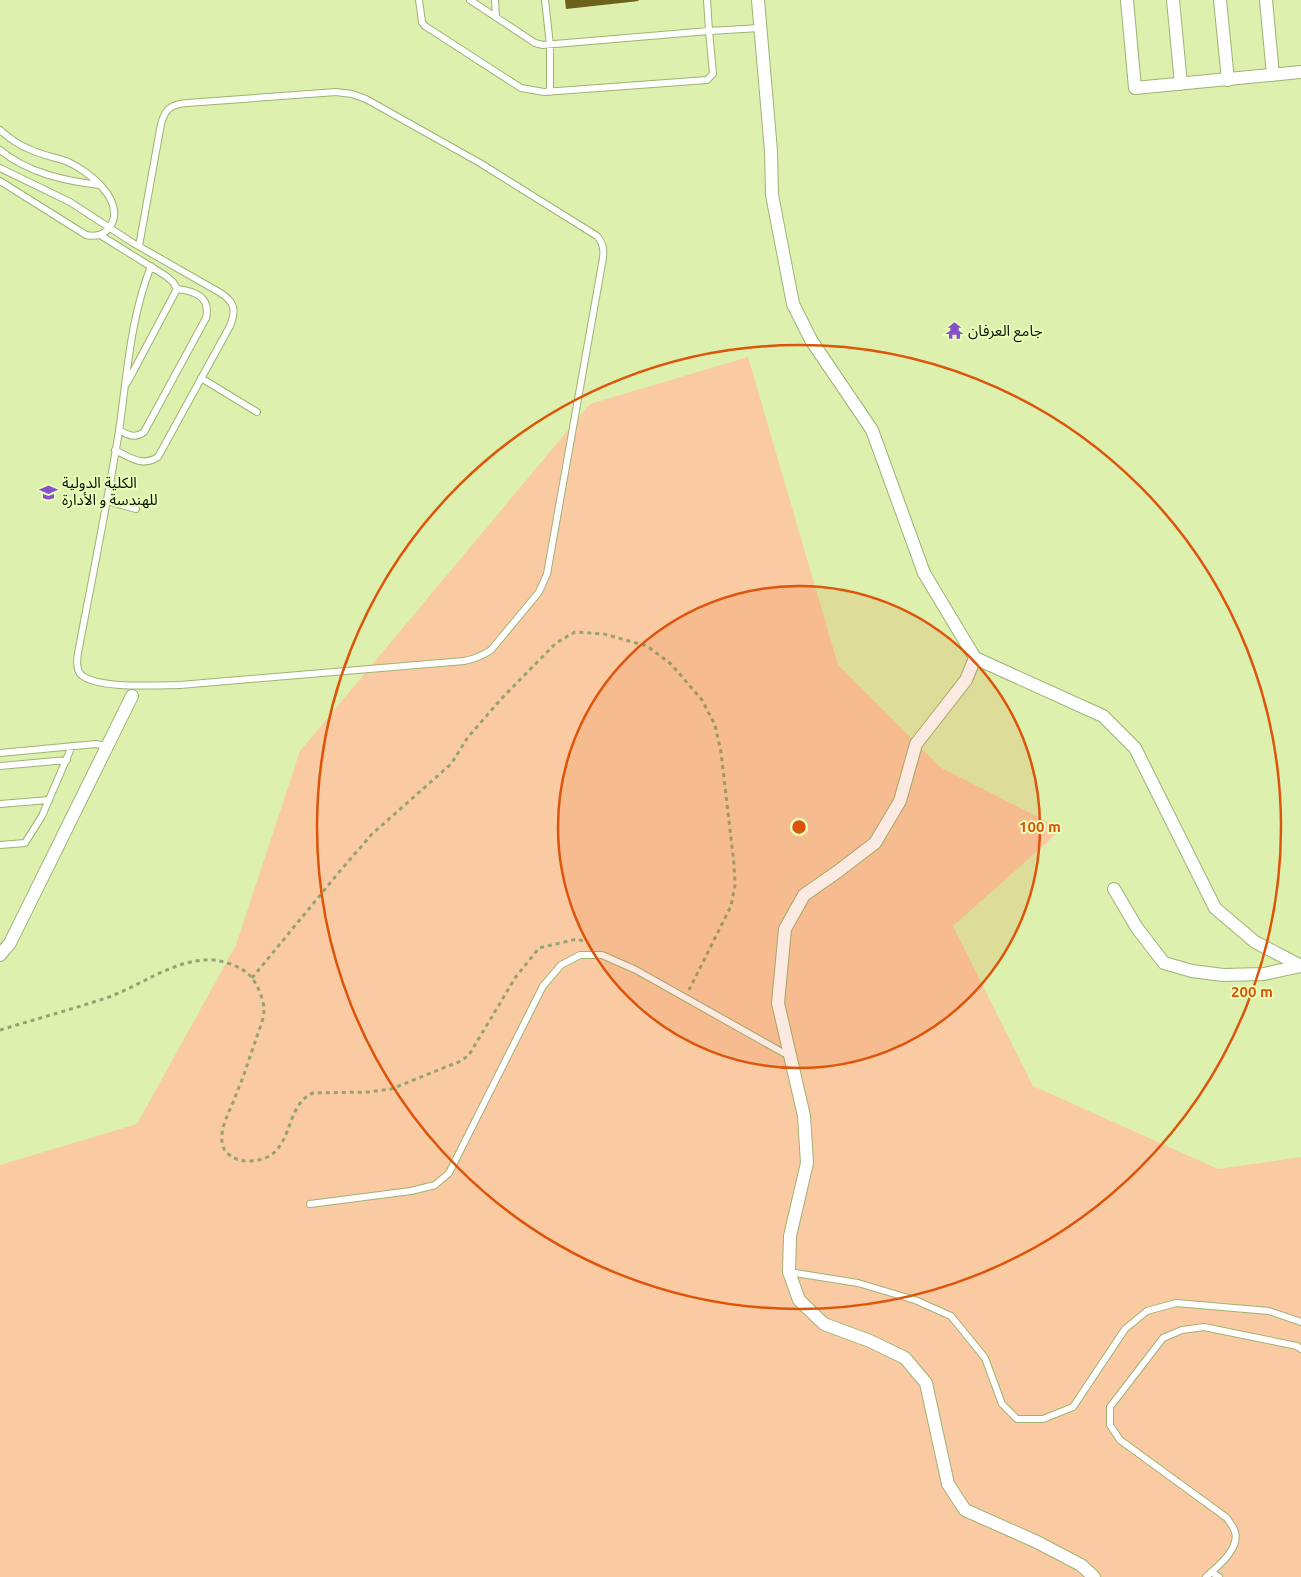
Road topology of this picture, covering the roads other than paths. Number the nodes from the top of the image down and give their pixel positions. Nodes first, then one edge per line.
1 (419, 0) edge
2 (470, 0) edge
3 (495, 0) edge
4 (545, 0) edge
5 (707, 0) edge
6 (758, 0) edge
7 (1127, 0) edge
8 (1173, 0) edge
9 (1220, 0) edge
10 (1266, 0) edge
11 (496, 18) junction
12 (760, 28) junction
13 (710, 31) junction
14 (550, 45) junction
15 (1301, 72) edge
16 (1273, 75) junction
17 (1228, 80) junction
18 (1181, 84) junction
19 (550, 92) junction
20 (0, 130) edge
21 (0, 150) edge
22 (0, 168) edge
23 (0, 181) edge
24 (100, 185) junction
25 (109, 228) junction
26 (100, 235) junction
27 (139, 246) junction
28 (151, 266) junction
29 (206, 284) junction
30 (177, 289) junction
31 (199, 295) junction
32 (201, 378) junction
33 (125, 389) junction
34 (257, 412) dead end
35 (119, 430) junction
36 (116, 450) junction
37 (107, 501) junction
38 (136, 509) dead end
39 (975, 658) junction
40 (134, 691) junction
41 (72, 746) junction
42 (107, 746) junction
43 (0, 753) edge
44 (67, 760) junction
45 (0, 766) edge
46 (49, 800) junction
47 (0, 804) edge
48 (0, 845) edge
49 (1114, 889) dead end
50 (0, 955) edge
51 (1300, 966) edge
52 (790, 1057) junction
53 (310, 1204) dead end
54 (789, 1272) junction
55 (1301, 1322) edge
56 (1301, 1349) edge
57 (1212, 1572) junction
58 (1094, 1577) edge
59 (1206, 1577) edge
60 (1219, 1577) edge

1 - 19 lane
2 - 11 lane
3 - 11 lane
4 - 14 lane
5 - 13 lane
6 - 12 street
7 - 18 street
8 - 18 street
9 - 17 street
10 - 16 street
11 - 14 lane
12 - 13 lane
12 - 39 street
13 - 14 lane
13 - 19 lane
14 - 19 lane
15 - 16 street
16 - 17 street
17 - 18 street
20 - 24 lane
21 - 24 lane
22 - 25 lane
23 - 26 lane
24 - 25 lane
25 - 26 lane
25 - 27 lane
26 - 28 lane
27 - 29 lane
27 - 40 lane
28 - 30 lane
28 - 33 lane
29 - 31 lane
29 - 32 lane
30 - 31 lane
30 - 33 lane
31 - 35 lane
32 - 34 lane
32 - 36 lane
33 - 35 lane
35 - 36 lane
36 - 37 lane
37 - 38 lane
37 - 40 lane
39 - 51 street
39 - 52 street
40 - 42 street
41 - 42 lane
41 - 43 lane
41 - 44 lane
42 - 50 street
44 - 45 lane
44 - 46 lane
46 - 47 lane
46 - 48 lane
49 - 51 street
52 - 53 lane
52 - 54 street
54 - 55 lane
54 - 58 street
56 - 57 lane
57 - 59 lane
57 - 60 lane

